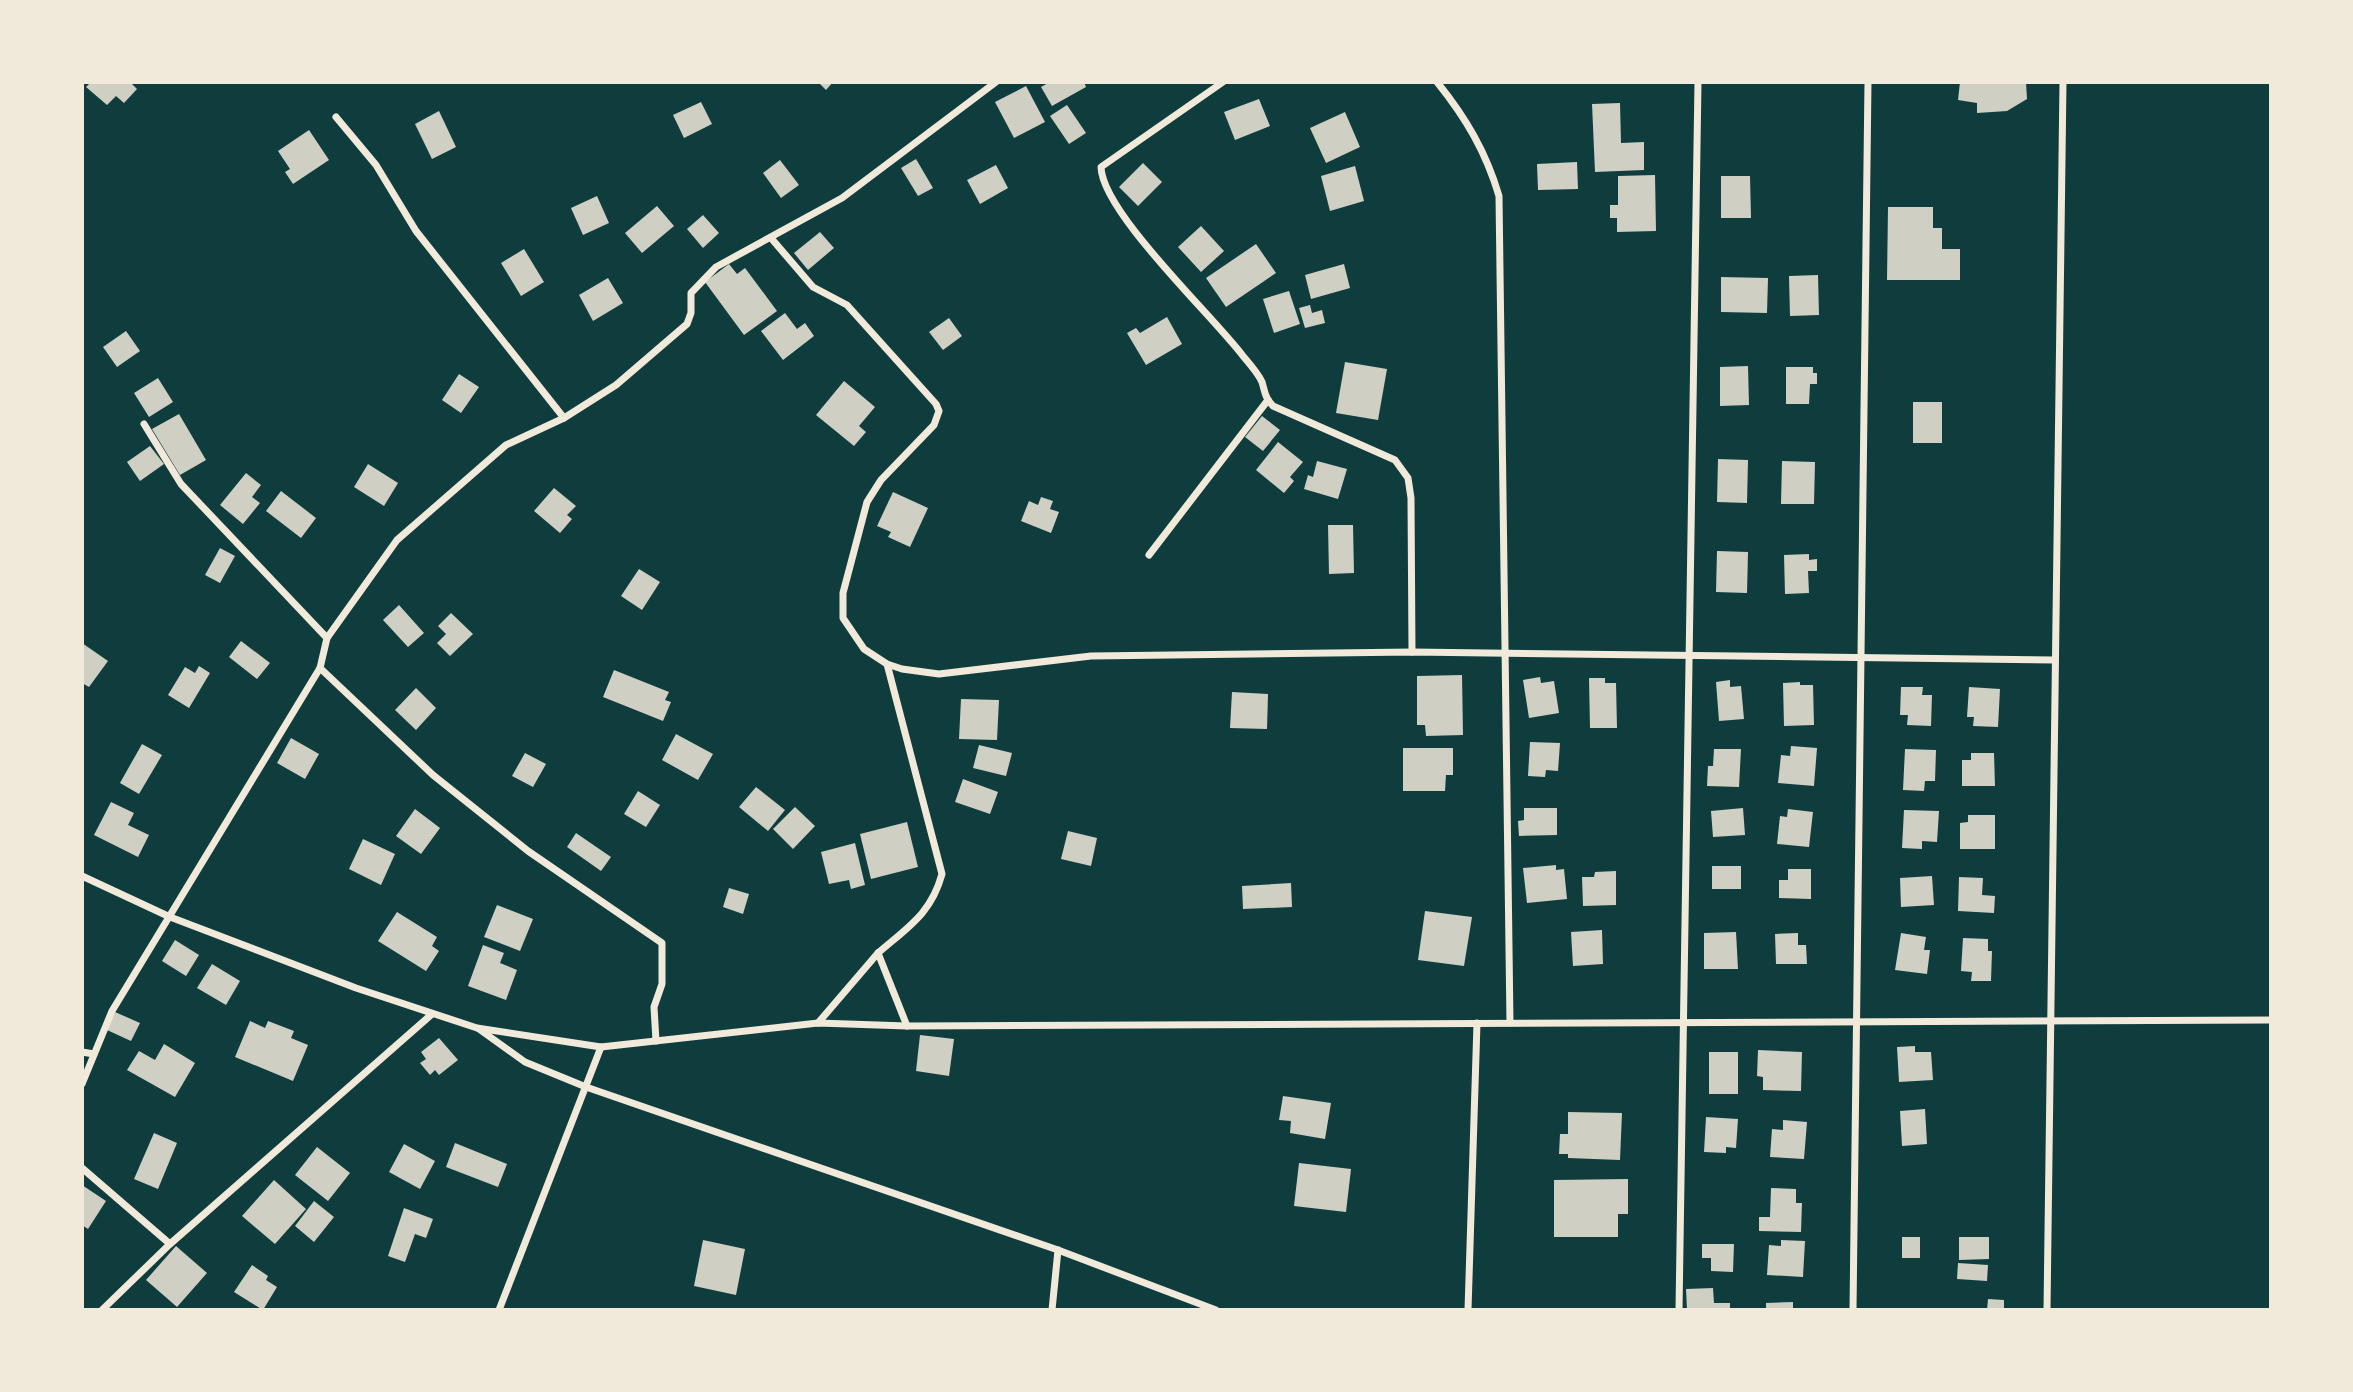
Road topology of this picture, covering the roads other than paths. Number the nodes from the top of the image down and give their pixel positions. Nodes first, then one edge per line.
1 (996, 82) edge
2 (1223, 82) edge
3 (1437, 82) edge
4 (1698, 82) edge
5 (1868, 82) edge
6 (2063, 82) edge
7 (336, 117) dead end
8 (771, 238) junction
9 (1268, 400) junction
10 (564, 418) junction
11 (145, 424) dead end
12 (1149, 555) dead end
13 (327, 638) junction
14 (1412, 652) junction
15 (1506, 653) junction
16 (1689, 655) junction
17 (1861, 657) junction
18 (2055, 660) junction
19 (887, 664) junction
20 (320, 668) junction
21 (82, 876) edge
22 (170, 918) junction
23 (878, 953) junction
24 (432, 1014) junction
25 (2271, 1020) edge
26 (2050, 1021) junction
27 (1857, 1022) junction
28 (818, 1023) junction
29 (1477, 1023) junction
30 (1510, 1023) junction
31 (1684, 1023) junction
32 (907, 1026) junction
33 (477, 1028) junction
34 (656, 1041) junction
35 (601, 1047) junction
36 (82, 1052) edge
37 (94, 1054) junction
38 (82, 1084) edge
39 (586, 1087) junction
40 (82, 1168) edge
41 (170, 1244) junction
42 (1058, 1250) junction
43 (102, 1310) edge
44 (499, 1310) edge
45 (1052, 1310) edge
46 (1216, 1310) edge
47 (1468, 1310) edge
48 (1679, 1310) edge
49 (1853, 1310) edge
50 (2047, 1310) edge

1 - 8 street
2 - 9 street
3 - 15 street
4 - 16 street
5 - 17 street
6 - 18 street
7 - 10 street
8 - 10 street
8 - 19 street
9 - 12 street
9 - 14 street
10 - 13 street
11 - 13 street
13 - 20 street
14 - 15 street
14 - 19 street
15 - 16 street
15 - 30 street
16 - 17 street
16 - 31 street
17 - 18 street
17 - 27 street
18 - 26 street
19 - 23 street
20 - 22 street
20 - 34 street
21 - 22 street
22 - 24 street
22 - 37 street
23 - 28 street
23 - 32 street
24 - 33 street
24 - 41 street
25 - 26 street
26 - 27 street
26 - 50 street
27 - 31 street
27 - 49 street
28 - 32 street
28 - 34 street
29 - 30 street
29 - 32 street
29 - 47 street
30 - 31 street
31 - 48 street
33 - 35 street
33 - 39 street
34 - 35 street
35 - 39 street
36 - 37 street
37 - 38 street
39 - 42 street
39 - 44 street
40 - 41 street
41 - 43 street
42 - 45 street
42 - 46 street

